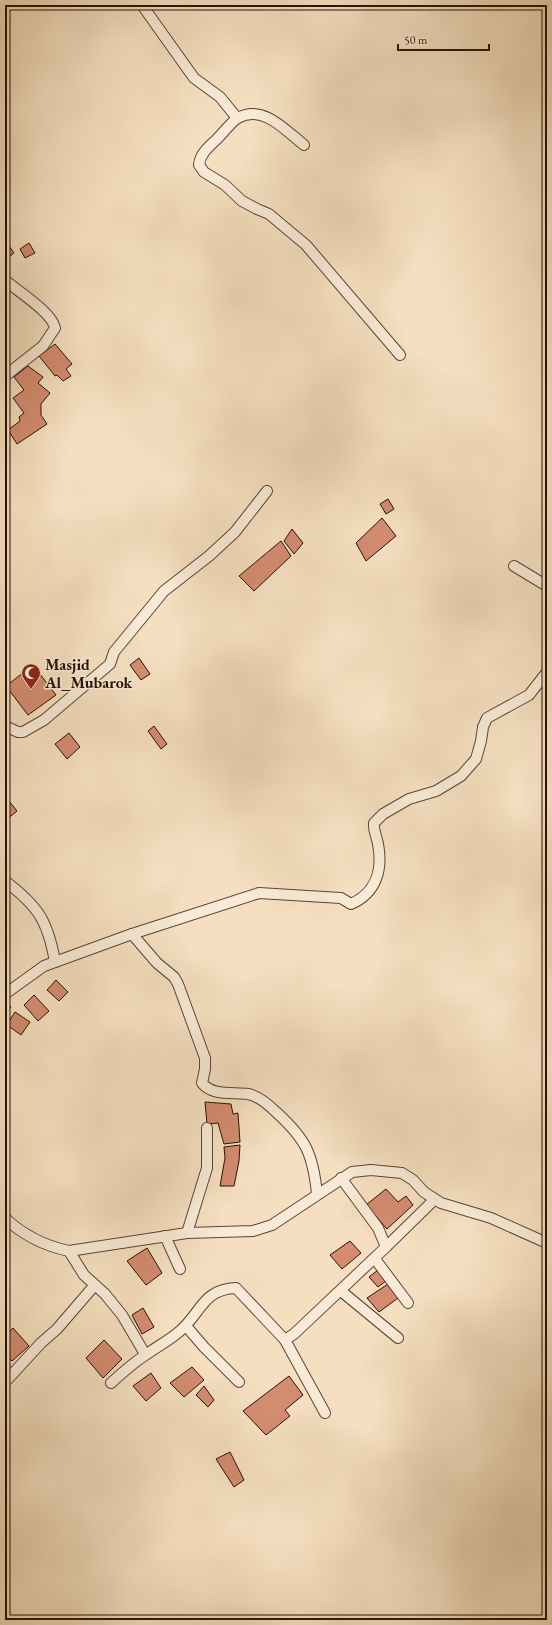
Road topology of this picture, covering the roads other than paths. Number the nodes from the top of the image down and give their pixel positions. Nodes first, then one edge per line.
1 (142, 5) edge
2 (237, 118) junction
3 (304, 145) dead end
4 (5, 280) edge
5 (400, 355) dead end
6 (5, 376) edge
7 (267, 491) dead end
8 (514, 566) dead end
9 (547, 586) edge
10 (547, 672) edge
11 (5, 726) edge
12 (5, 881) edge
13 (132, 934) junction
14 (55, 962) junction
15 (5, 994) edge
16 (207, 1128) dead end
17 (341, 1178) junction
18 (317, 1194) junction
19 (434, 1200) junction
20 (5, 1218) edge
21 (187, 1233) junction
22 (165, 1236) junction
23 (547, 1243) edge
24 (386, 1247) junction
25 (69, 1251) junction
26 (375, 1259) junction
27 (180, 1269) dead end
28 (94, 1286) junction
29 (341, 1291) junction
30 (408, 1303) dead end
31 (186, 1326) junction
32 (398, 1338) dead end
33 (285, 1340) junction
34 (145, 1354) junction
35 (7, 1380) dead end
36 (239, 1382) dead end
37 (111, 1383) dead end
38 (325, 1413) dead end

1 - 2 street
2 - 3 street
2 - 5 street
4 - 6 street
7 - 11 street
8 - 9 street
10 - 13 street
12 - 14 street
13 - 14 street
13 - 18 street
14 - 15 street
16 - 21 street
17 - 18 street
17 - 19 street
17 - 24 street
18 - 21 street
19 - 23 street
19 - 24 street
20 - 25 street
21 - 22 street
22 - 25 street
22 - 27 street
24 - 26 street
25 - 28 street
26 - 29 street
26 - 30 street
28 - 34 street
28 - 35 street
29 - 32 street
29 - 33 street
31 - 33 street
31 - 34 street
31 - 36 street
33 - 38 street
34 - 37 street

